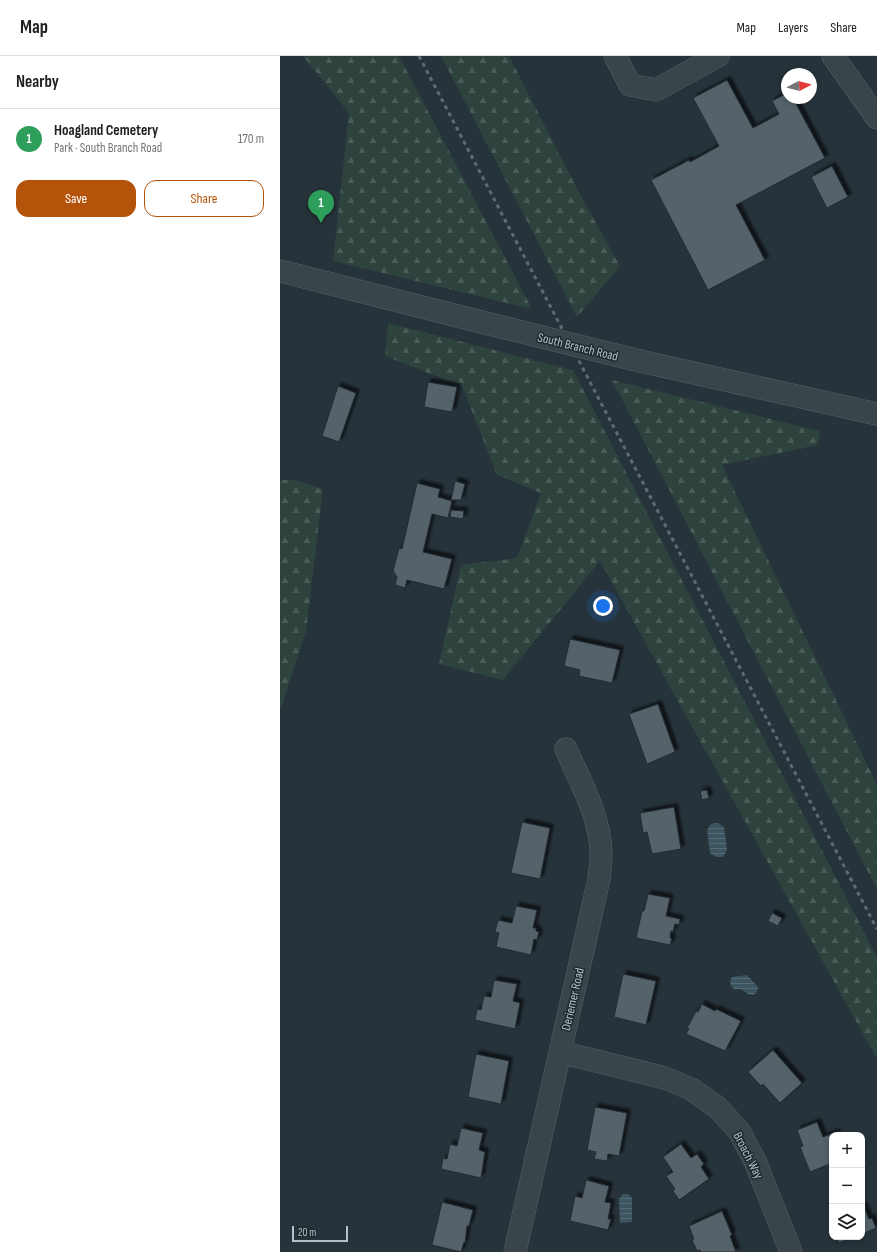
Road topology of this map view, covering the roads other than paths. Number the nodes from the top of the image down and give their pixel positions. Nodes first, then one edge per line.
1 (615, 56) edge
2 (718, 56) edge
3 (833, 56) edge
4 (877, 118) edge
5 (280, 270) edge
6 (877, 414) edge
7 (566, 749) dead end
8 (560, 1052) junction
9 (515, 1252) edge
10 (791, 1252) edge

1 - 2 street
3 - 4 street
5 - 6 street, South Branch Road, bridge
7 - 8 street, Deriemer Road
8 - 9 street, Deriemer Road
8 - 10 street, Broach Way

